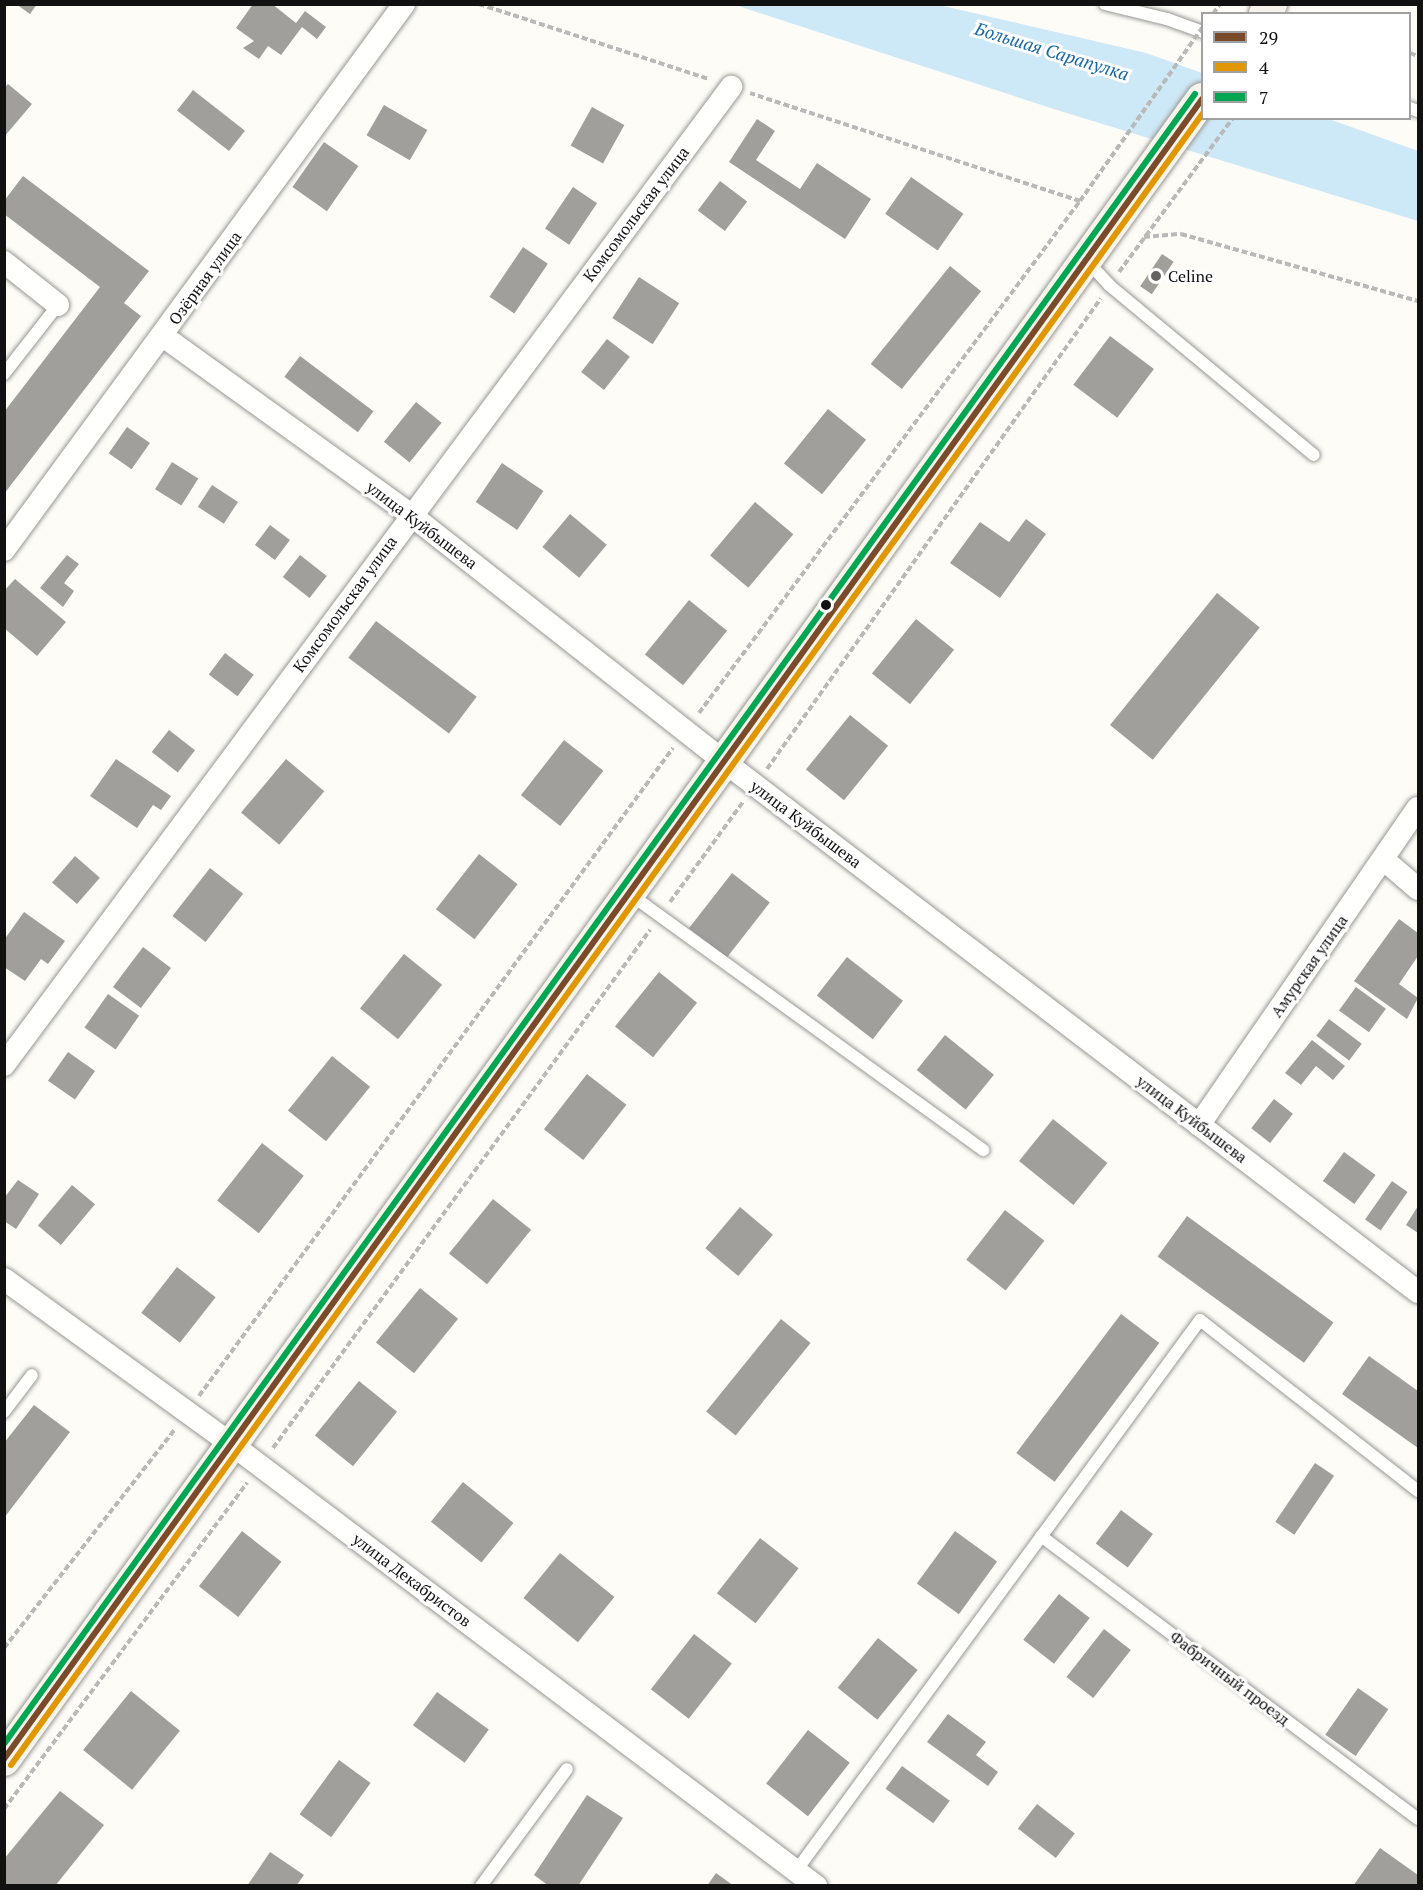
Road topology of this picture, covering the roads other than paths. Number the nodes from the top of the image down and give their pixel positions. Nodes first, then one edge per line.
1 (404, 4) edge
2 (1104, 4) edge
3 (1201, 29) edge
4 (731, 87) road end
5 (1201, 102) edge
6 (1093, 249) junction
7 (4, 262) edge
8 (58, 305) joint
9 (163, 336) junction
10 (4, 374) edge
11 (1314, 455) dead end
12 (411, 515) junction
13 (4, 550) edge
14 (726, 763) junction
15 (1419, 808) edge
16 (1383, 859) junction
17 (1419, 889) edge
18 (631, 895) junction
19 (4, 1065) edge
20 (1199, 1125) junction
21 (983, 1150) dead end
22 (4, 1279) edge
23 (1419, 1292) edge
24 (32, 1376) dead end
25 (4, 1412) edge
26 (234, 1446) junction
27 (1419, 1491) edge
28 (1041, 1536) junction
29 (4, 1760) edge
30 (567, 1769) dead end
31 (1419, 1819) edge
32 (796, 1871) junction
33 (481, 1886) edge
34 (816, 1886) edge

1 - 9 street, Озёрная улица
2 - 3 lane
4 - 12 street, Комсомольская улица
5 - 6 main road
6 - 11 lane
6 - 14 main road
7 - 8 street
8 - 10 lane
9 - 12 street, улица Куйбышева
9 - 13 street, Озёрная улица
12 - 14 street, улица Куйбышева
12 - 19 street, Комсомольская улица
14 - 18 main road
14 - 20 street, улица Куйбышева
15 - 16 street, Амурская улица
16 - 17 street
16 - 20 street, Амурская улица
18 - 21 lane
18 - 26 main road
20 - 23 street, улица Куйбышева
22 - 26 street, улица Декабристов
24 - 25 lane
26 - 29 main road
26 - 32 street, улица Декабристов
27 - 28 lane
28 - 31 lane, Фабричный проезд
28 - 32 lane
30 - 33 lane
32 - 34 street, улица Декабристов

